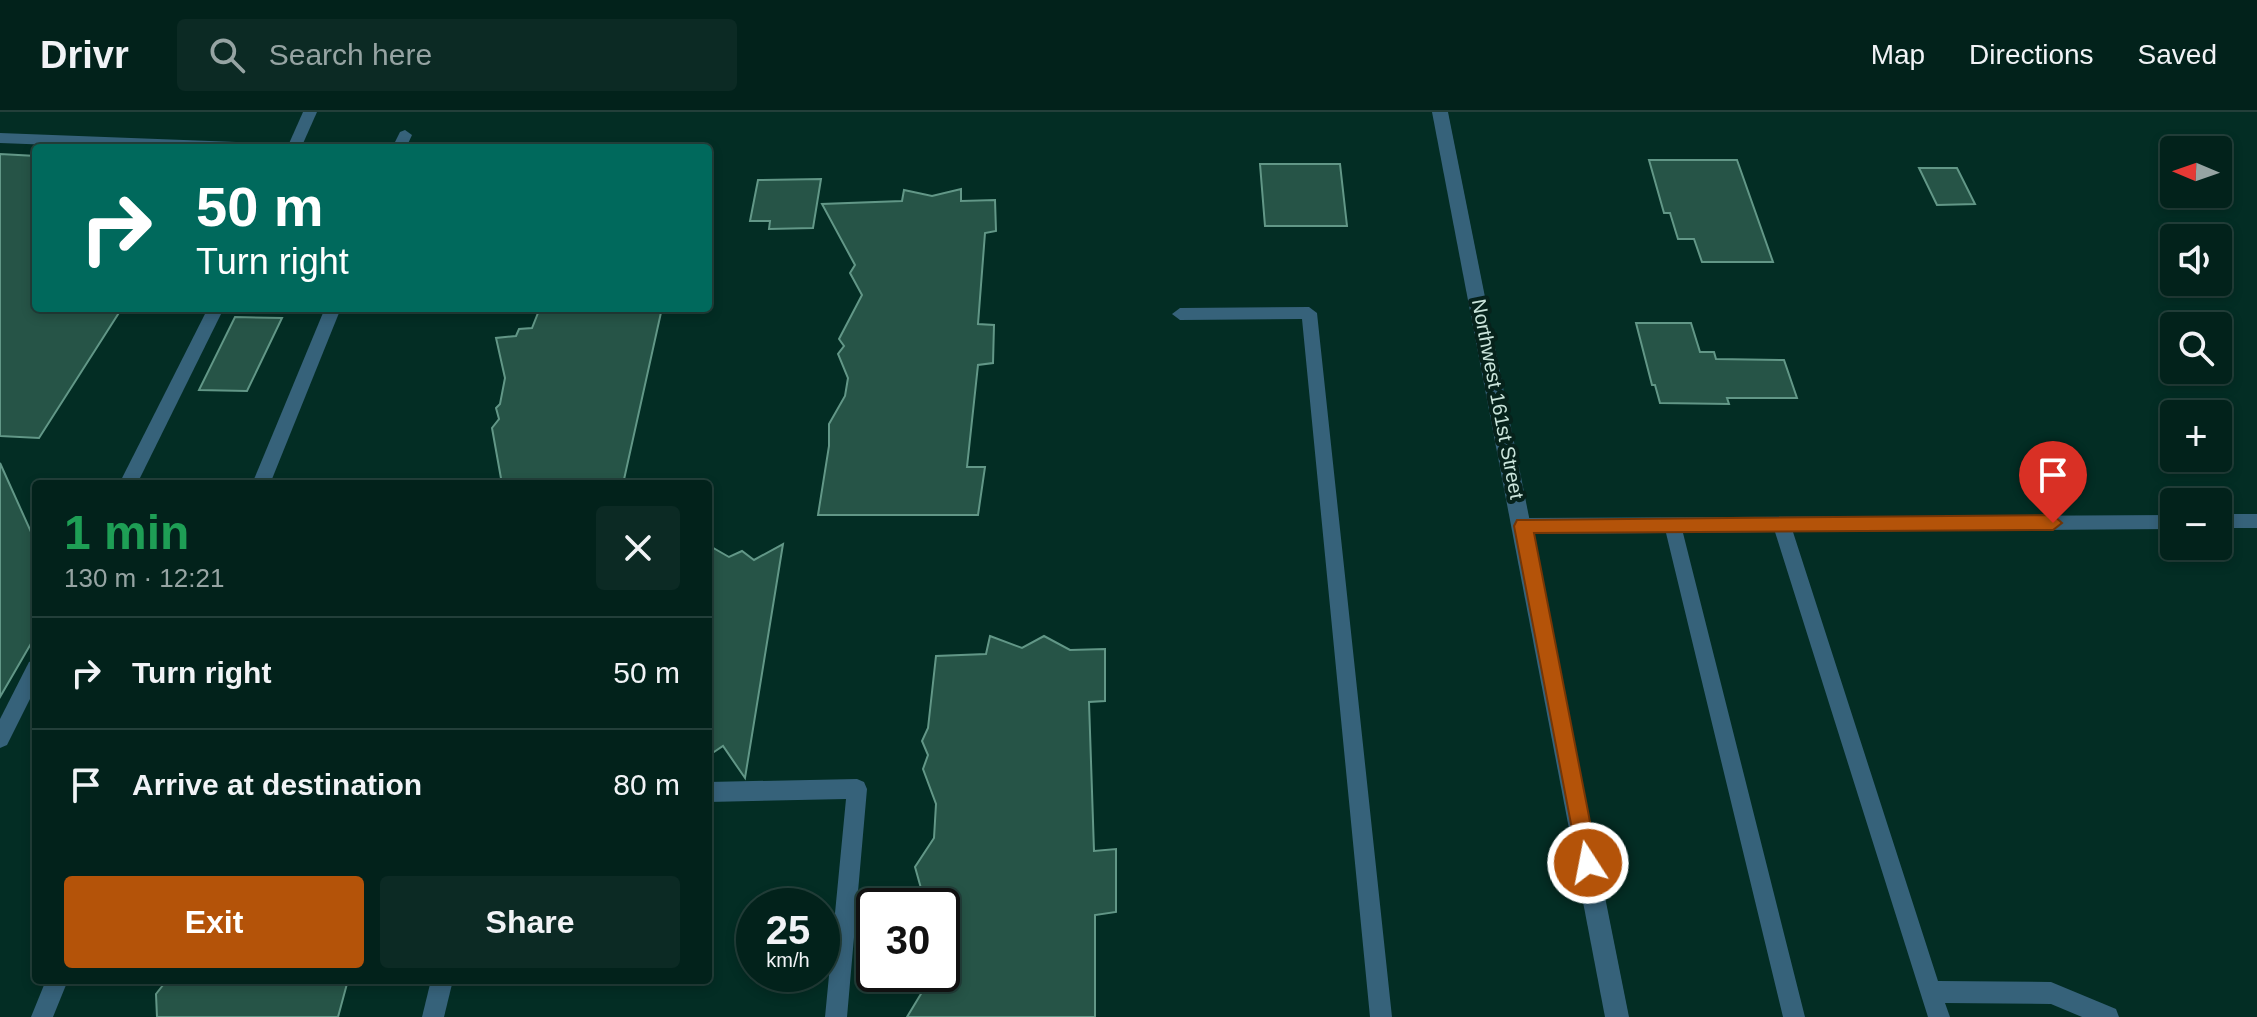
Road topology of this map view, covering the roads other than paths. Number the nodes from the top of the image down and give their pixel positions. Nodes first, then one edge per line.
1 (310, 112) edge
2 (1440, 112) edge
3 (0, 138) edge
4 (158, 144) edge
5 (296, 144) edge
6 (214, 312) edge
7 (331, 312) edge
8 (1180, 314) dead end
9 (130, 480) edge
10 (263, 480) edge
11 (2232, 521) edge
12 (2257, 521) edge
13 (2160, 522) edge
14 (1782, 525) junction
15 (1523, 526) junction
16 (1673, 526) junction
17 (32, 676) edge
18 (0, 739) edge
19 (712, 792) edge
20 (55, 984) edge
21 (441, 984) edge
22 (1932, 992) junction
23 (42, 1017) edge
24 (433, 1017) edge
25 (836, 1017) edge
26 (1381, 1017) edge
27 (1617, 1017) edge
28 (1794, 1017) edge
29 (1939, 1017) edge
30 (2108, 1017) edge

1 - 5 lane
2 - 15 street, Northwest 161st Street
3 - 4 lane
6 - 9 lane
7 - 10 lane
8 - 26 lane
11 - 12 lane
13 - 14 lane
14 - 16 lane
14 - 22 lane
15 - 16 lane
15 - 27 street, Northwest 161st Street
16 - 28 lane
17 - 18 lane
19 - 25 lane
20 - 23 lane
21 - 24 lane
22 - 29 lane
22 - 30 lane

